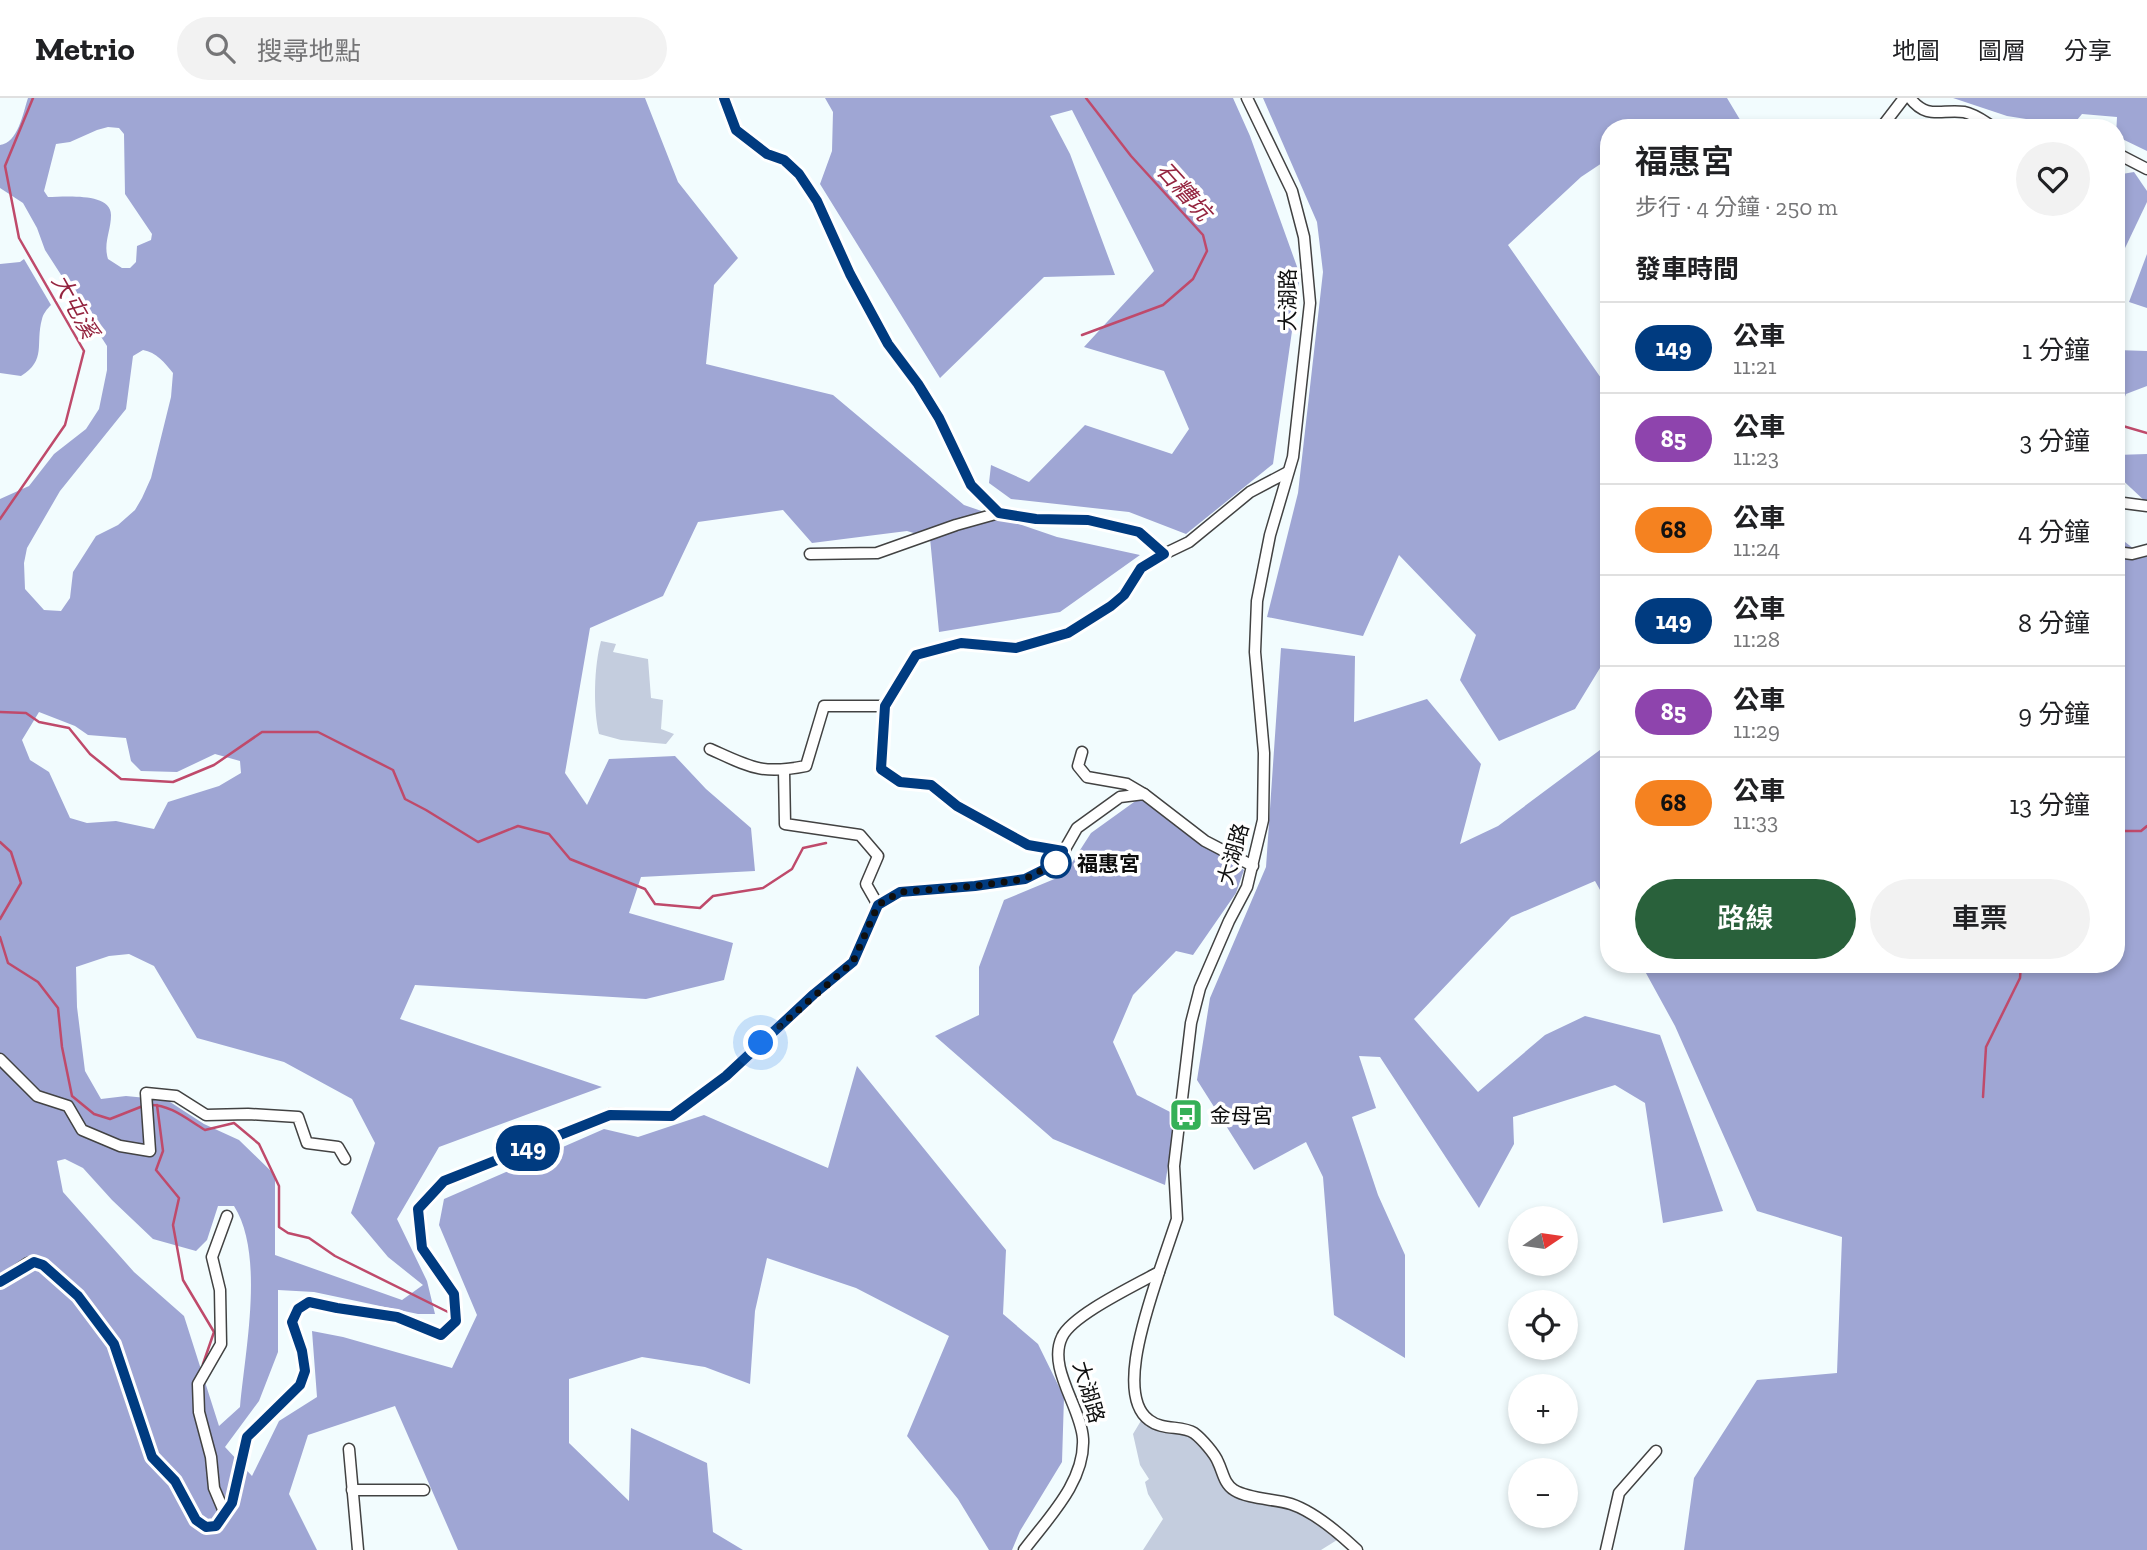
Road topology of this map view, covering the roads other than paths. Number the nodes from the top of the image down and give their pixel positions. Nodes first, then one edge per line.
1 (724, 98) edge
2 (1247, 98) edge
3 (1904, 98) edge
4 (1910, 98) edge
5 (1888, 119) edge
6 (1980, 119) edge
7 (2125, 158) edge
8 (2147, 169) edge
9 (1288, 472) junction
10 (2125, 503) edge
11 (2147, 506) edge
12 (999, 513) junction
13 (2147, 550) edge
14 (2125, 553) edge
15 (810, 554) dead end
16 (1164, 554) junction
17 (885, 706) junction
18 (710, 749) dead end
19 (1082, 752) dead end
20 (784, 771) junction
21 (1144, 794) junction
22 (1063, 851) junction
23 (1253, 866) junction
24 (878, 905) junction
25 (0, 1059) edge
26 (345, 1159) dead end
27 (227, 1216) dead end
28 (1159, 1272) junction
29 (0, 1282) edge
30 (349, 1449) dead end
31 (1656, 1451) dead end
32 (352, 1490) junction
33 (424, 1490) dead end
34 (225, 1514) junction
35 (358, 1550) edge
36 (1024, 1550) edge
37 (1357, 1550) edge
38 (1606, 1550) edge

1 - 12 street
2 - 9 street, 大湖路
3 - 5 street
4 - 6 street
7 - 8 street
9 - 16 street
9 - 23 street, 大湖路
10 - 11 street
12 - 15 street
12 - 16 street
13 - 14 street
16 - 17 street
17 - 20 street
17 - 22 street
18 - 20 street
19 - 21 street
20 - 24 street
21 - 22 street
21 - 23 street
22 - 24 street
23 - 28 street, 大湖路
24 - 34 street
25 - 26 street
27 - 34 street
28 - 36 street, 大湖路
28 - 37 street
29 - 34 street
30 - 32 street
31 - 38 street
32 - 33 street
32 - 35 street

